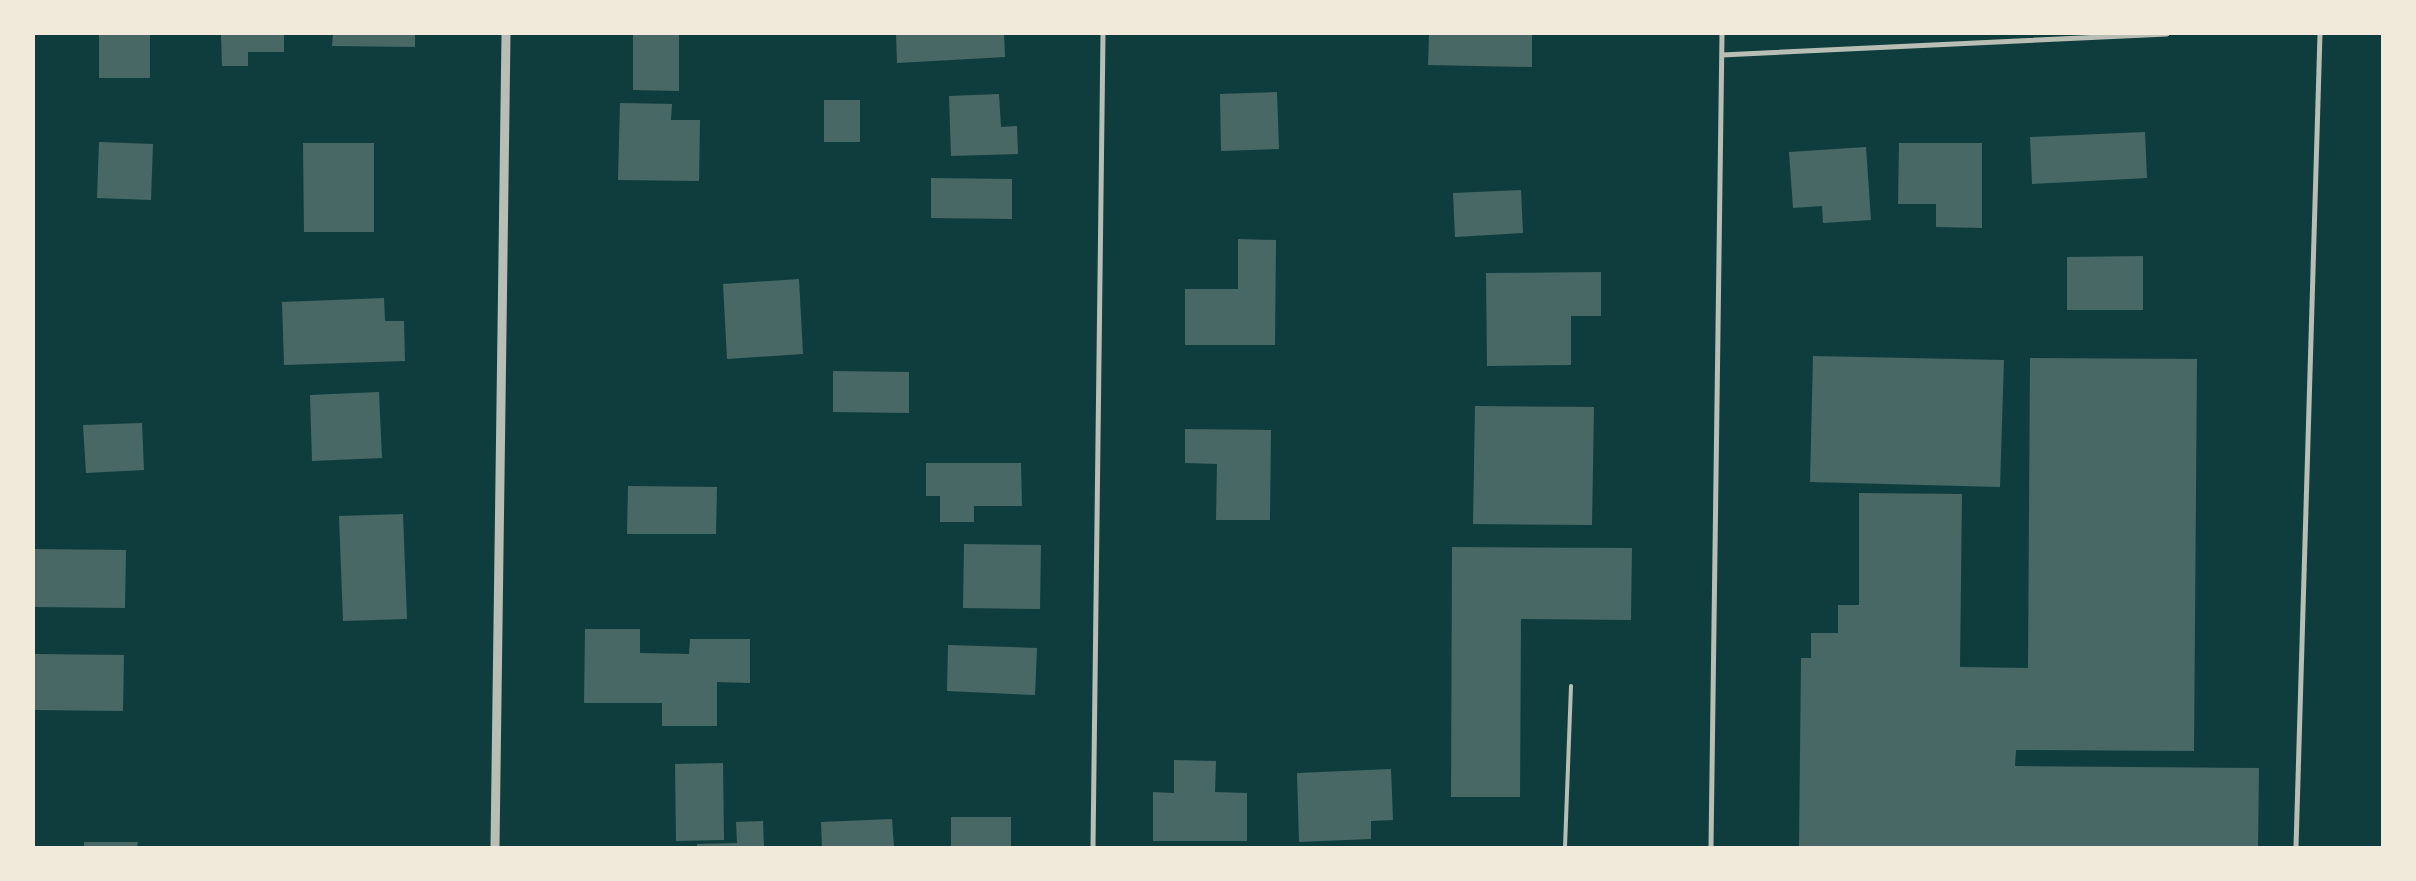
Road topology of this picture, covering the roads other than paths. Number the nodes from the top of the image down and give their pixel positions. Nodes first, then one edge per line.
1 (506, 34) edge
2 (1103, 34) edge
3 (1722, 34) edge
4 (2167, 34) edge
5 (2320, 34) edge
6 (1722, 55) junction
7 (1571, 686) dead end
8 (495, 847) edge
9 (1093, 847) edge
10 (1565, 847) edge
11 (1711, 847) edge
12 (2296, 847) edge

1 - 8 street
2 - 9 street
3 - 6 street
4 - 6 street
5 - 12 street
6 - 11 street
7 - 10 lane

